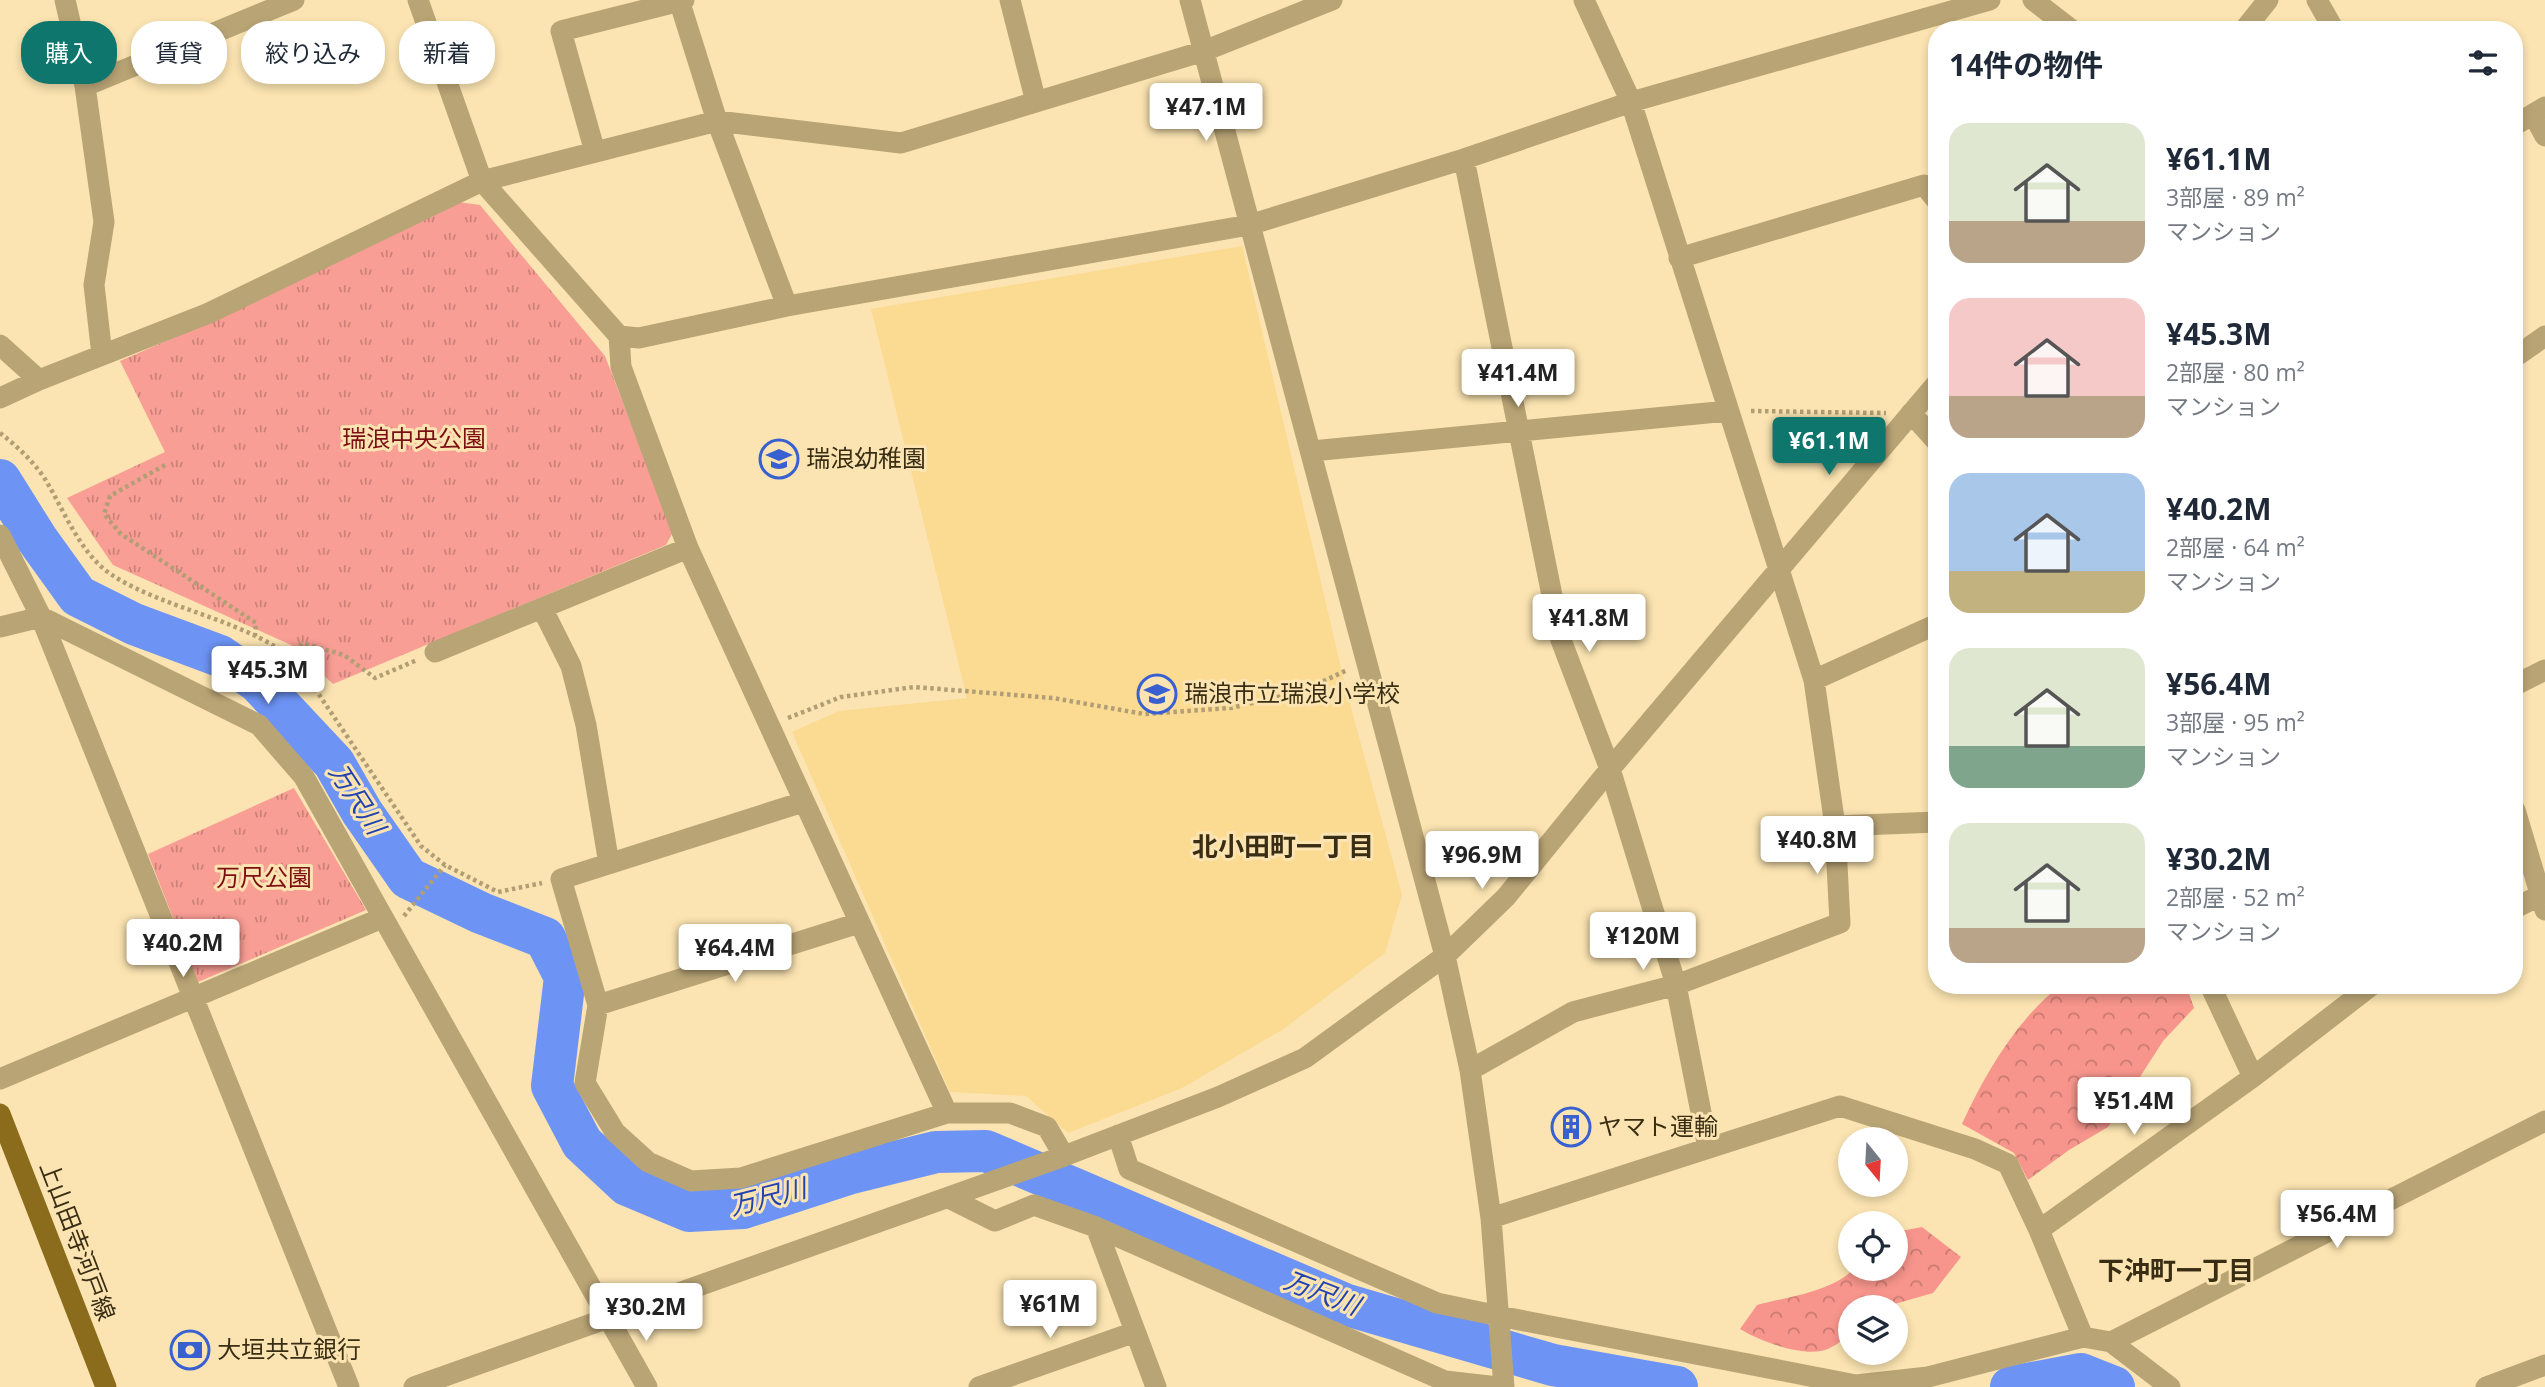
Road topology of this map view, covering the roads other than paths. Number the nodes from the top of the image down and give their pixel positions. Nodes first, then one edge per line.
1 (65, 0) edge
2 (294, 0) edge
3 (418, 0) edge
4 (681, 0) edge
5 (1010, 0) edge
6 (1191, 0) edge
7 (1332, 0) edge
8 (1584, 0) edge
9 (1990, 0) edge
10 (2033, 0) edge
11 (2268, 0) edge
12 (2317, 0) edge
13 (2060, 21) edge
14 (2251, 21) edge
15 (2329, 21) edge
16 (1204, 51) junction
17 (85, 86) junction
18 (1036, 102) junction
19 (1631, 102) junction
20 (2531, 115) edge
21 (717, 121) junction
22 (2545, 136) edge
23 (595, 152) junction
24 (1464, 159) junction
25 (482, 181) junction
26 (1928, 190) edge
27 (1249, 225) junction
28 (1679, 258) junction
29 (787, 306) junction
30 (618, 336) junction
31 (2545, 336) edge
32 (0, 345) edge
33 (2523, 351) edge
34 (102, 355) junction
35 (39, 380) junction
36 (1928, 393) edge
37 (0, 398) edge
38 (1728, 411) junction
39 (1911, 413) junction
40 (1520, 429) junction
41 (1928, 432) edge
42 (1312, 451) junction
43 (0, 535) edge
44 (688, 548) junction
45 (1779, 567) junction
46 (542, 608) junction
47 (41, 617) junction
48 (0, 627) edge
49 (1928, 628) edge
50 (435, 652) road end
51 (2545, 670) edge
52 (1814, 680) junction
53 (2523, 681) edge
54 (1610, 769) junction
55 (803, 802) junction
56 (1928, 822) edge
57 (1835, 826) junction
58 (2523, 835) edge
59 (609, 864) junction
60 (2544, 899) edge
61 (2523, 906) edge
62 (382, 918) junction
63 (859, 923) junction
64 (1445, 957) junction
65 (1676, 985) junction
66 (2214, 994) edge
67 (2360, 994) edge
68 (194, 997) junction
69 (598, 1005) junction
70 (1470, 1070) junction
71 (2253, 1077) junction
72 (0, 1079) edge
73 (947, 1113) junction
74 (0, 1114) edge
75 (2545, 1121) edge
76 (1118, 1135) junction
77 (1708, 1148) junction
78 (1064, 1156) junction
79 (949, 1198) junction
80 (1492, 1218) junction
81 (1096, 1227) junction
82 (2039, 1230) junction
83 (1499, 1315) junction
84 (608, 1319) junction
85 (1135, 1332) junction
86 (2083, 1337) junction
87 (2111, 1342) junction
88 (2545, 1365) edge
89 (2517, 1382) edge
90 (1442, 1384) edge
91 (106, 1387) edge
92 (348, 1387) edge
93 (414, 1387) edge
94 (647, 1387) edge
95 (979, 1387) edge
96 (1156, 1387) edge
97 (1498, 1387) edge
98 (1504, 1387) edge
99 (2170, 1387) edge
100 (2486, 1387) edge

1 - 17 street
2 - 17 street
3 - 25 street
4 - 21 street
4 - 23 street
5 - 18 street
6 - 16 street
7 - 16 street
8 - 19 street
9 - 19 street
10 - 13 street
11 - 14 street
12 - 15 street
16 - 18 street
16 - 27 street
17 - 34 street
18 - 21 street
19 - 24 street
19 - 28 street
20 - 22 street
21 - 23 street
21 - 29 street
23 - 25 street
24 - 27 street
24 - 40 street
25 - 30 street
25 - 34 street
26 - 28 street
27 - 29 street
27 - 42 street
28 - 38 street
29 - 30 street
30 - 44 street
31 - 33 street
32 - 35 street
34 - 35 street
35 - 37 street
36 - 39 street
38 - 40 street
38 - 45 street
39 - 41 street
39 - 45 street
40 - 42 street
40 - 54 street
42 - 64 street
43 - 47 street
44 - 46 street
44 - 55 street
45 - 52 street
45 - 54 street
46 - 50 street
46 - 59 street
47 - 48 street
47 - 62 street
47 - 68 street
49 - 52 street
51 - 53 street
52 - 57 street
54 - 64 street
54 - 65 street
55 - 59 street
55 - 63 street
56 - 57 street
57 - 65 street
58 - 60 street
59 - 69 street
60 - 61 street
62 - 68 street
62 - 84 street
63 - 69 street
63 - 73 street
64 - 70 street
64 - 76 street
65 - 70 street
65 - 77 street
66 - 71 street
67 - 71 street
68 - 72 street
68 - 92 street
69 - 73 street
70 - 80 street
71 - 82 street
73 - 78 street
74 - 91 main road, 上山田寺河戸線
75 - 87 street
76 - 78 street
76 - 83 street
77 - 80 street
77 - 82 street
78 - 79 street
79 - 81 street
79 - 84 street
80 - 83 street
81 - 85 street
81 - 90 street
82 - 86 street
83 - 86 street
83 - 98 street
84 - 93 street
84 - 94 street
85 - 95 street
85 - 96 street
86 - 87 street
87 - 99 street
88 - 89 street
89 - 100 street
90 - 97 street

